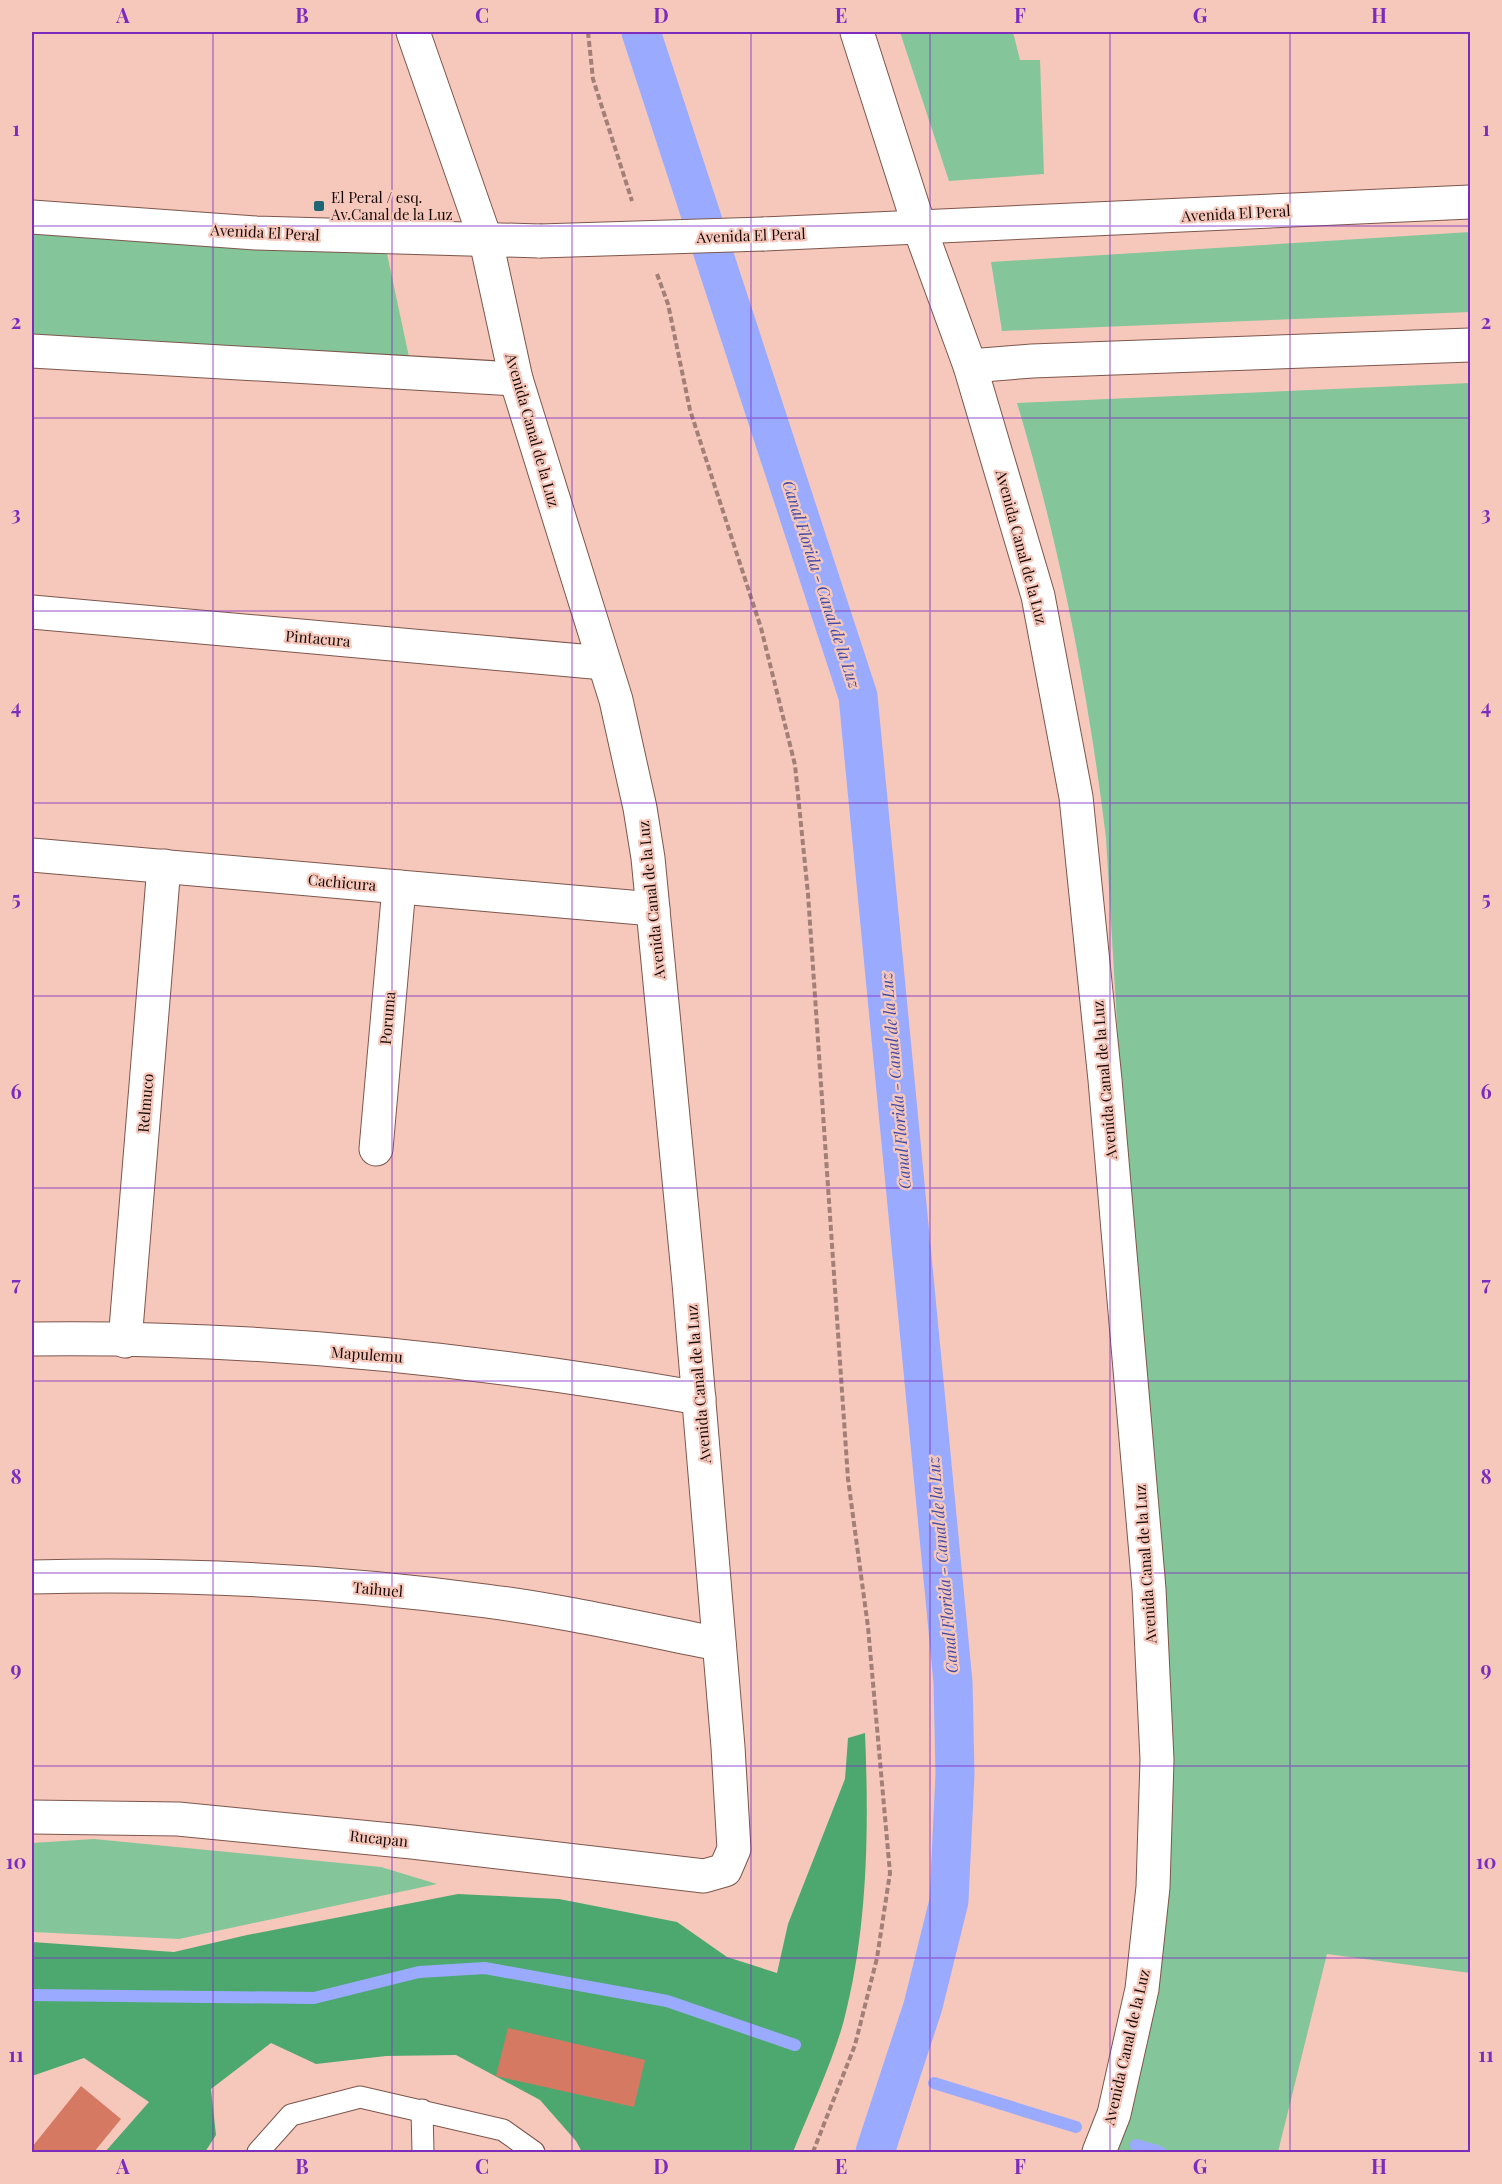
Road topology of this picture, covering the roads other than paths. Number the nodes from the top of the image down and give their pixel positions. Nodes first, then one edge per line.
1 (413, 32) edge
2 (857, 32) edge
3 (1470, 202) edge
4 (32, 217) edge
5 (920, 229) junction
6 (486, 241) junction
7 (1470, 345) edge
8 (32, 351) edge
9 (970, 366) junction
10 (516, 379) junction
11 (32, 612) edge
12 (604, 663) junction
13 (32, 855) edge
14 (164, 866) junction
15 (399, 887) junction
16 (653, 909) junction
17 (376, 1149) dead end
18 (32, 1339) edge
19 (125, 1341) junction
20 (699, 1398) junction
21 (32, 1577) edge
22 (719, 1644) junction
23 (32, 1817) edge
24 (725, 1870) joint
25 (422, 2110) junction
26 (258, 2152) edge
27 (423, 2152) edge
28 (534, 2152) edge
29 (1099, 2152) edge

1 - 6 street, Avenida Canal de la Luz
2 - 5 street, Avenida Canal de la Luz
3 - 5 street, Avenida El Peral
4 - 6 street, Avenida El Peral
5 - 6 street, Avenida El Peral, bridge
5 - 9 street, Avenida Canal de la Luz
6 - 10 street, Avenida Canal de la Luz
7 - 9 street
8 - 10 street
9 - 29 street, Avenida Canal de la Luz
10 - 12 street, Avenida Canal de la Luz
11 - 12 street, Pintacura
12 - 16 street, Avenida Canal de la Luz
13 - 14 street, Cachicura
14 - 15 street, Cachicura
14 - 19 street, Relmuco
15 - 16 street, Cachicura
15 - 17 street, Poruma
16 - 20 street, Avenida Canal de la Luz
18 - 19 street, Mapulemu
19 - 20 street, Mapulemu
20 - 22 street, Avenida Canal de la Luz
21 - 22 street, Taihuel
22 - 24 street, Avenida Canal de la Luz
23 - 24 street, Rucapan
25 - 26 lane
25 - 27 lane
25 - 28 lane

